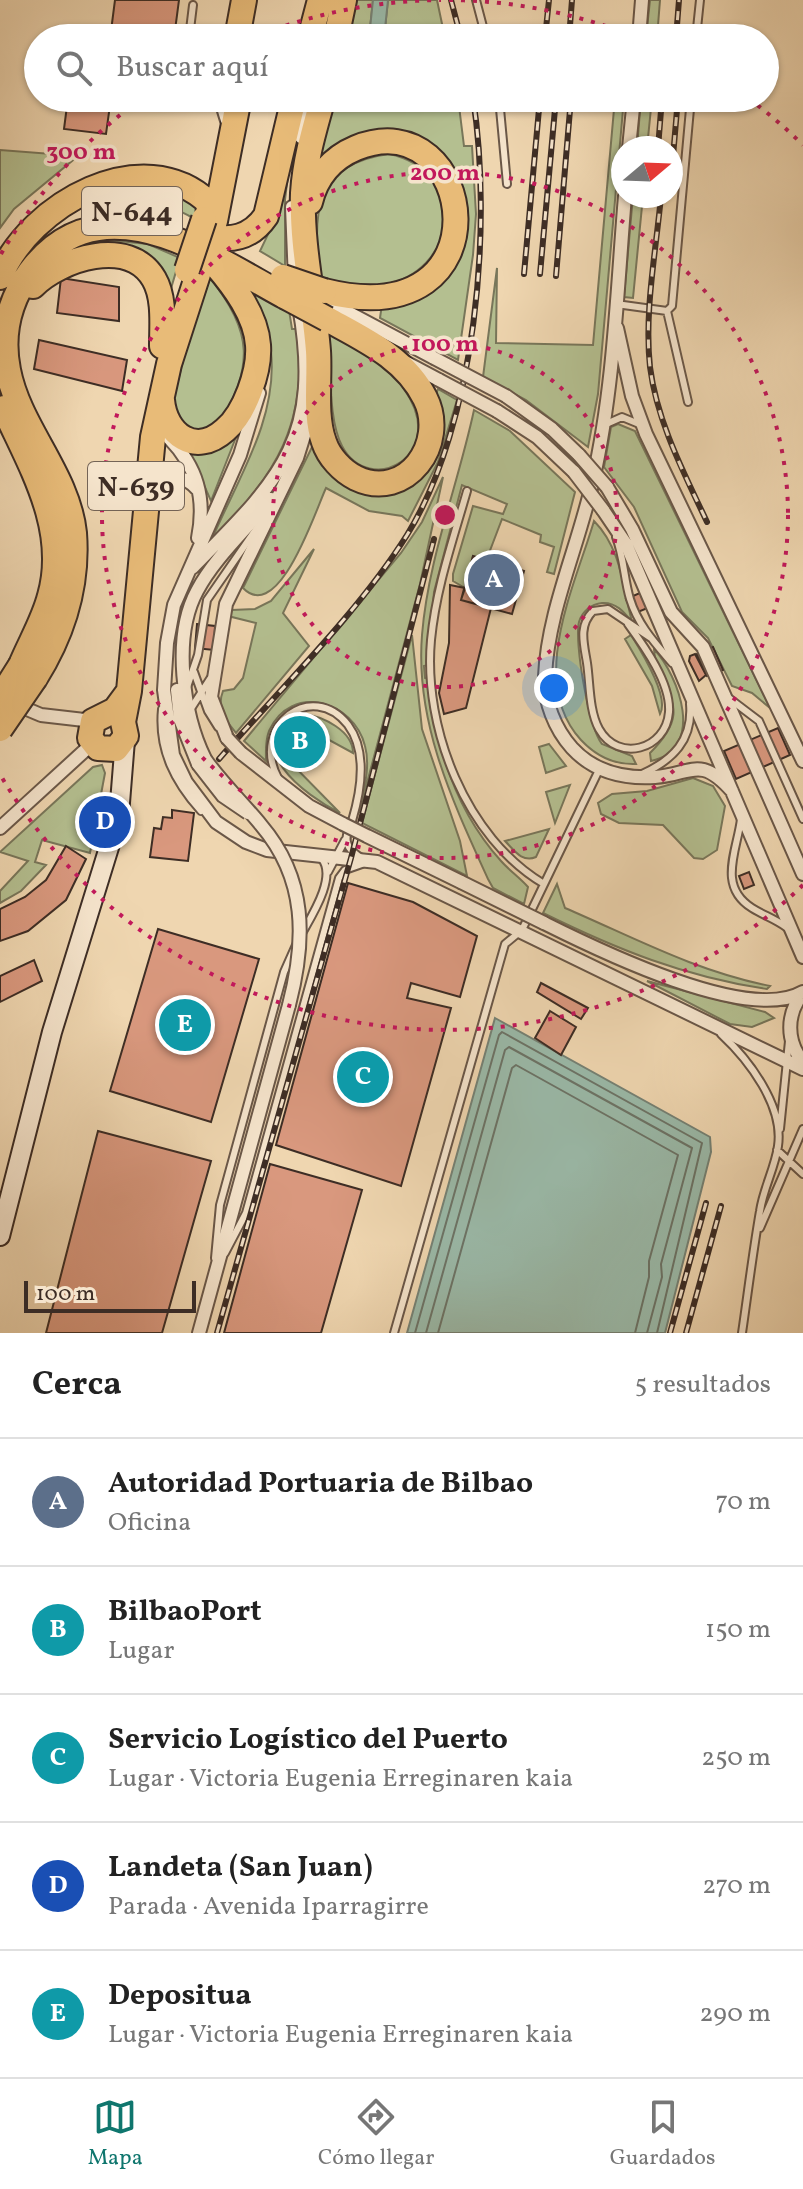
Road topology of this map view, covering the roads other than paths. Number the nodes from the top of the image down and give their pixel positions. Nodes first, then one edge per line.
1 (246, 0) edge
2 (320, 0) edge
3 (328, 0) edge
4 (344, 0) edge
5 (476, 0) edge
6 (642, 0) edge
7 (700, 0) edge
8 (193, 5) dead end
9 (191, 24) edge
10 (240, 24) edge
11 (246, 24) edge
12 (314, 24) edge
13 (324, 24) edge
14 (339, 24) edge
15 (482, 24) edge
16 (640, 24) edge
17 (697, 24) edge
18 (227, 112) edge
19 (291, 112) edge
20 (306, 112) edge
21 (320, 112) edge
22 (500, 112) edge
23 (633, 112) edge
24 (690, 112) edge
25 (630, 136) edge
26 (221, 174) junction
27 (507, 184) dead end
28 (181, 185) junction
29 (624, 208) edge
30 (304, 232) junction
31 (203, 241) junction
32 (0, 277) edge
33 (0, 294) edge
34 (325, 303) junction
35 (615, 310) junction
36 (667, 311) junction
37 (6, 337) junction
38 (258, 346) junction
39 (376, 346) junction
40 (160, 352) junction
41 (319, 368) junction
42 (162, 390) junction
43 (0, 399) edge
44 (688, 402) dead end
45 (156, 424) junction
46 (604, 425) junction
47 (646, 434) junction
48 (292, 471) junction
49 (467, 491) dead end
50 (201, 497) junction
51 (147, 499) junction
52 (277, 499) junction
53 (606, 514) junction
54 (192, 564) junction
55 (134, 616) junction
56 (639, 622) junction
57 (628, 624) junction
58 (641, 632) junction
59 (651, 638) junction
60 (645, 648) junction
61 (195, 665) junction
62 (218, 666) junction
63 (28, 671) junction
64 (680, 672) junction
65 (719, 685) junction
66 (689, 692) junction
67 (200, 693) junction
68 (0, 696) edge
69 (188, 715) junction
70 (0, 729) edge
71 (107, 732) junction
72 (225, 736) junction
73 (803, 761) edge
74 (202, 762) junction
75 (599, 769) junction
76 (637, 777) junction
77 (284, 788) junction
78 (732, 791) junction
79 (741, 812) junction
80 (803, 819) edge
81 (0, 828) edge
82 (345, 830) junction
83 (314, 856) junction
84 (336, 857) junction
85 (370, 861) junction
86 (803, 874) edge
87 (326, 876) junction
88 (544, 884) junction
89 (520, 932) junction
90 (797, 938) junction
91 (803, 957) edge
92 (803, 992) edge
93 (714, 1028) junction
94 (790, 1029) junction
95 (803, 1062) edge
96 (787, 1063) junction
97 (803, 1069) edge
98 (803, 1129) edge
99 (778, 1146) junction
100 (788, 1160) junction
101 (803, 1174) edge
102 (757, 1235) junction
103 (0, 1236) edge
104 (214, 1278) junction
105 (201, 1331) edge
106 (394, 1333) edge
107 (742, 1333) edge

1 - 10 highway
1 - 11 highway
2 - 12 highway
3 - 13 street
4 - 14 highway
5 - 15 lane
6 - 16 street
7 - 17 lane
8 - 9 lane
18 - 26 highway, N-639
19 - 31 highway, N-644
20 - 54 street
21 - 30 highway
22 - 27 lane
23 - 25 street
24 - 36 lane
26 - 28 highway
26 - 31 highway, N-639
28 - 31 highway
28 - 32 highway
29 - 35 street
30 - 34 highway
30 - 41 highway
31 - 33 highway, N-644
31 - 34 highway, N-644, bridge
31 - 37 highway, N-644
31 - 38 highway
31 - 40 highway, N-639
31 - 42 highway, N-639
34 - 39 highway
34 - 65 street, bridge
35 - 36 lane
35 - 46 street
35 - 47 street
36 - 44 lane
37 - 40 highway
37 - 63 highway, N-644
38 - 42 highway
38 - 54 street
39 - 41 highway
39 - 53 street, bridge
40 - 45 highway
40 - 55 highway, N-639
41 - 48 street
42 - 45 highway, N-639
43 - 63 highway, N-644
45 - 50 street
45 - 51 highway, N-639
46 - 47 lane
46 - 75 street
47 - 73 street
48 - 52 street
48 - 69 street
49 - 88 lane
50 - 51 street
50 - 54 street
51 - 55 highway, N-639
52 - 61 lane
52 - 62 street
53 - 56 lane
53 - 64 street
54 - 74 street
54 - 83 street
55 - 71 highway, N-639
56 - 58 lane
56 - 59 lane
57 - 58 lane
57 - 60 lane
57 - 60 lane
58 - 59 lane
58 - 60 lane
59 - 64 lane
61 - 67 lane
61 - 69 lane
62 - 67 lane
62 - 72 street
63 - 68 highway, N-644, bridge
63 - 70 highway, N-644, bridge
64 - 66 street
65 - 80 lane
65 - 86 street
66 - 76 lane
66 - 78 street
67 - 69 lane
67 - 72 lane
68 - 71 street
69 - 74 street
71 - 81 street
71 - 103 street
72 - 77 street, bridge
74 - 104 street, bridge
75 - 76 street
75 - 88 lane
76 - 78 street
77 - 82 street
77 - 82 lane
78 - 79 street
79 - 90 street
79 - 90 lane
82 - 84 lane
82 - 85 lane
82 - 92 street, bridge
83 - 84 street
83 - 87 lane
84 - 85 street
84 - 87 lane
85 - 89 street
85 - 104 lane
87 - 104 lane
88 - 89 lane
89 - 93 street
89 - 106 lane
90 - 91 street
92 - 94 street
93 - 96 street
93 - 99 lane
94 - 95 street
94 - 96 lane
96 - 97 street
96 - 99 lane
98 - 100 lane
99 - 100 lane
99 - 102 lane
100 - 101 lane
100 - 102 lane
102 - 107 lane
104 - 105 street

